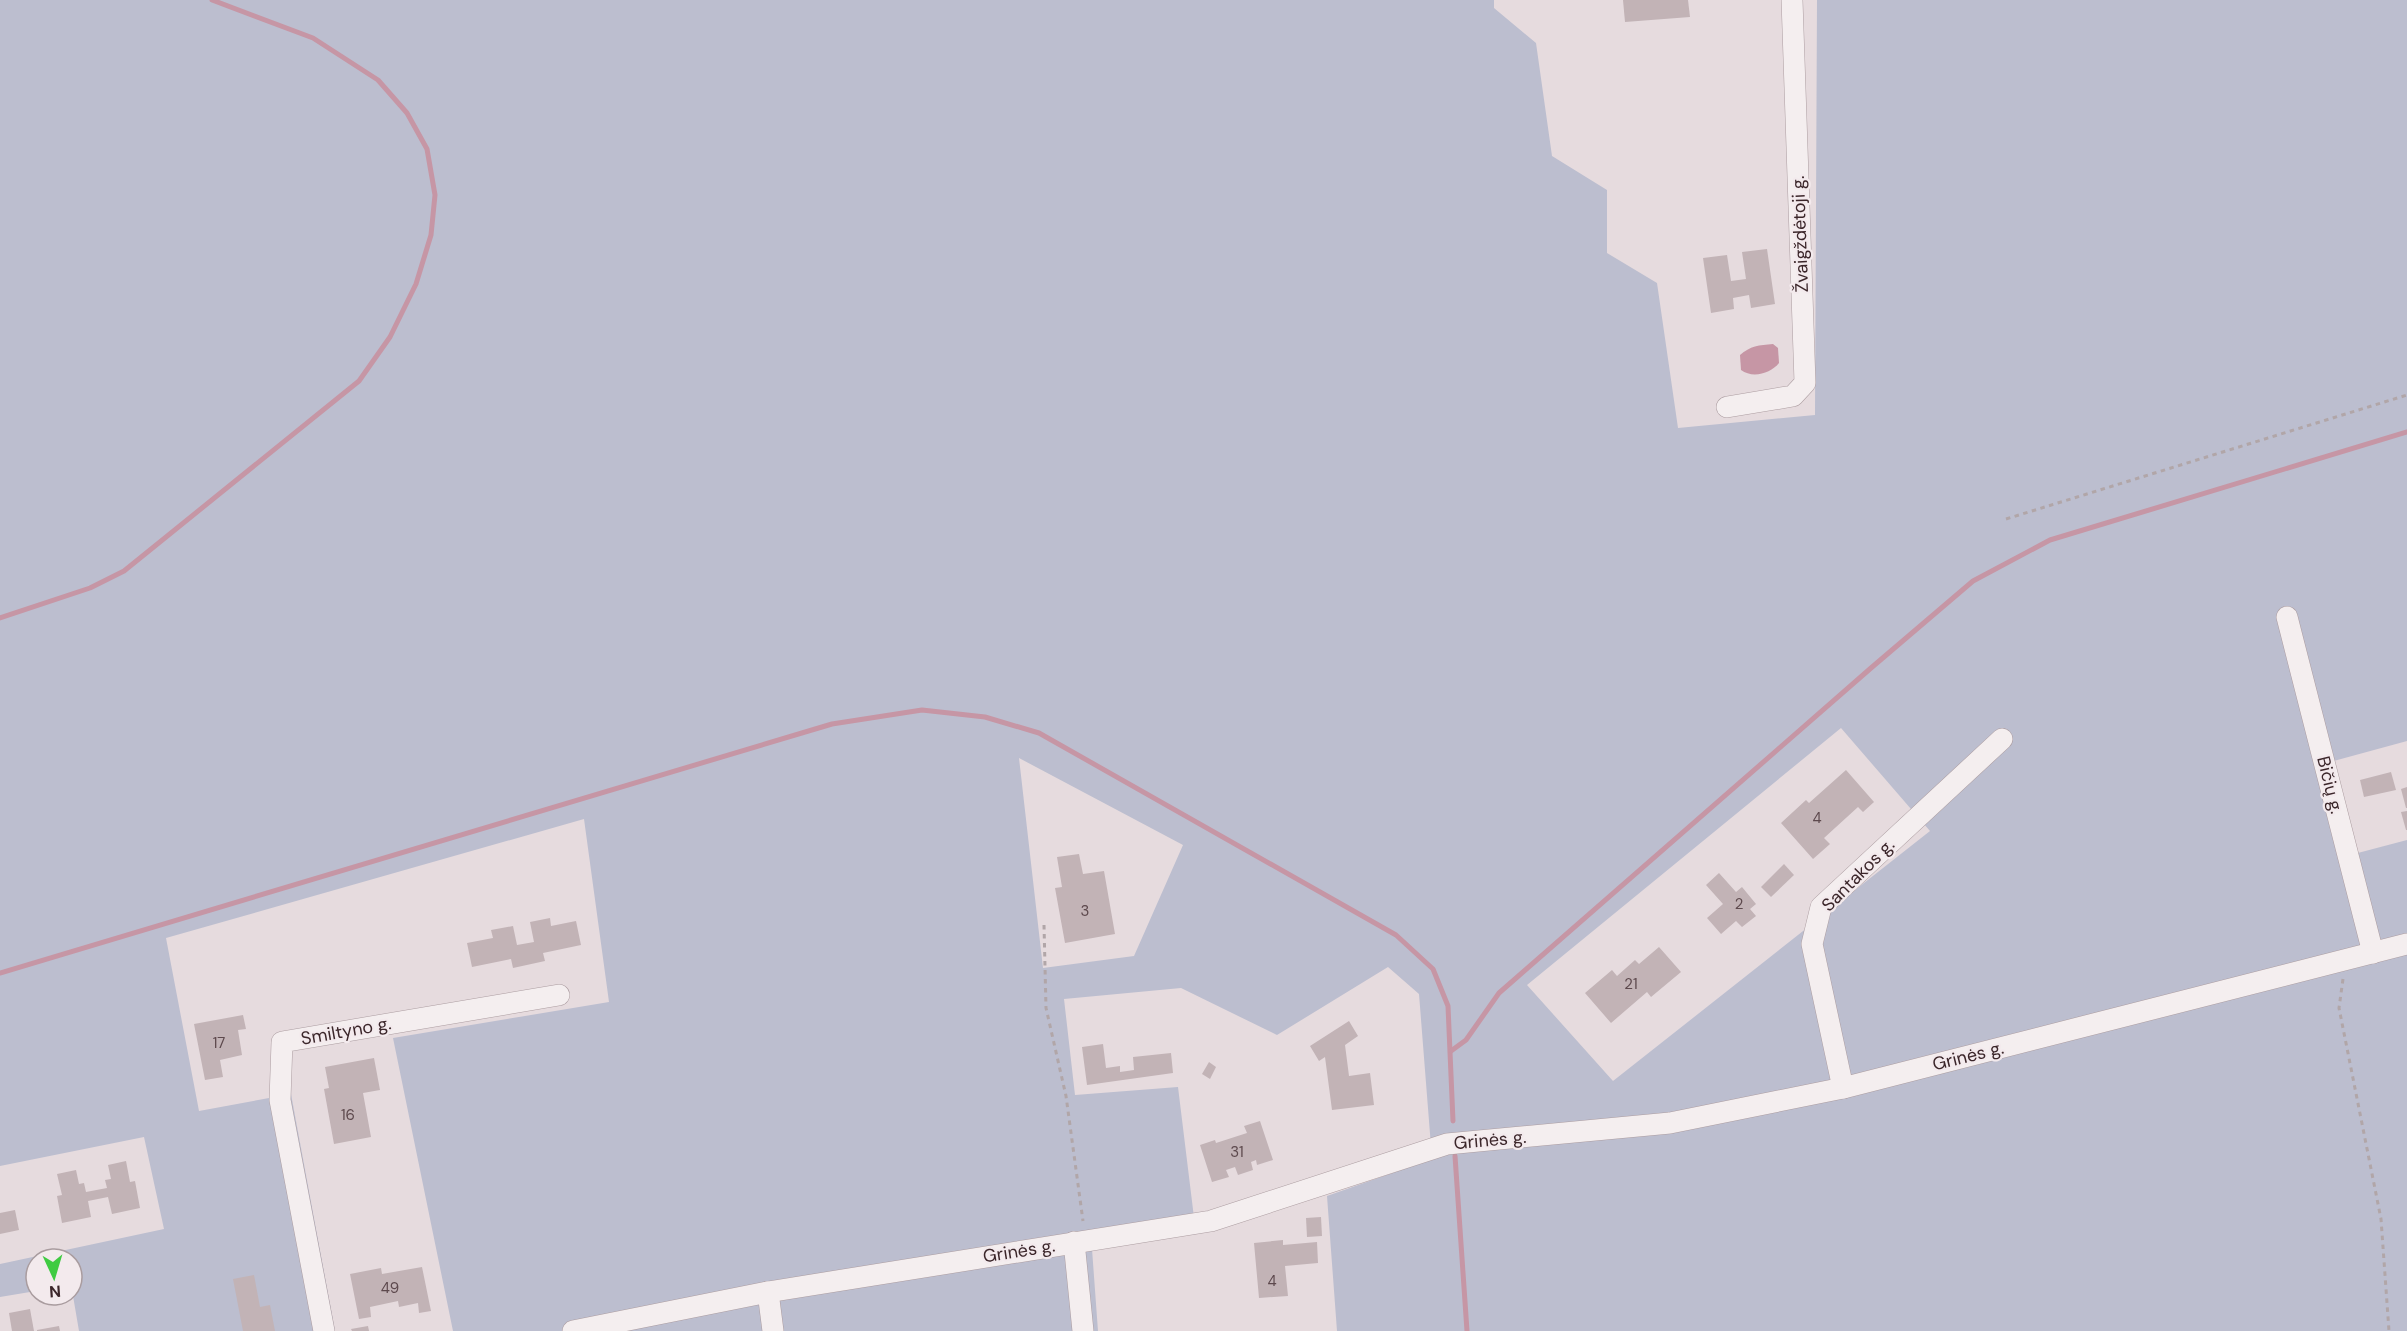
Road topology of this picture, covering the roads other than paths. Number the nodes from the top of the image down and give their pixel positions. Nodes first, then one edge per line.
1 (1792, 0) edge
2 (1727, 407) dead end
3 (2287, 617) dead end
4 (2002, 739) dead end
5 (2407, 945) edge
6 (2373, 953) junction
7 (559, 994) dead end
8 (1844, 1088) junction
9 (1079, 1241) junction
10 (768, 1292) junction
11 (324, 1331) edge
12 (573, 1331) edge
13 (773, 1331) edge
14 (1083, 1331) edge

1 - 2 street, Žvaigždėtoji g.
3 - 6 street, Bičių g.
4 - 8 street, Santakos g.
5 - 6 street, Grinės g.
6 - 8 street, Grinės g.
7 - 11 street, Smiltyno g.
8 - 9 street, Grinės g.
9 - 10 street, Grinės g.
9 - 14 street
10 - 12 street, Grinės g.
10 - 13 street

